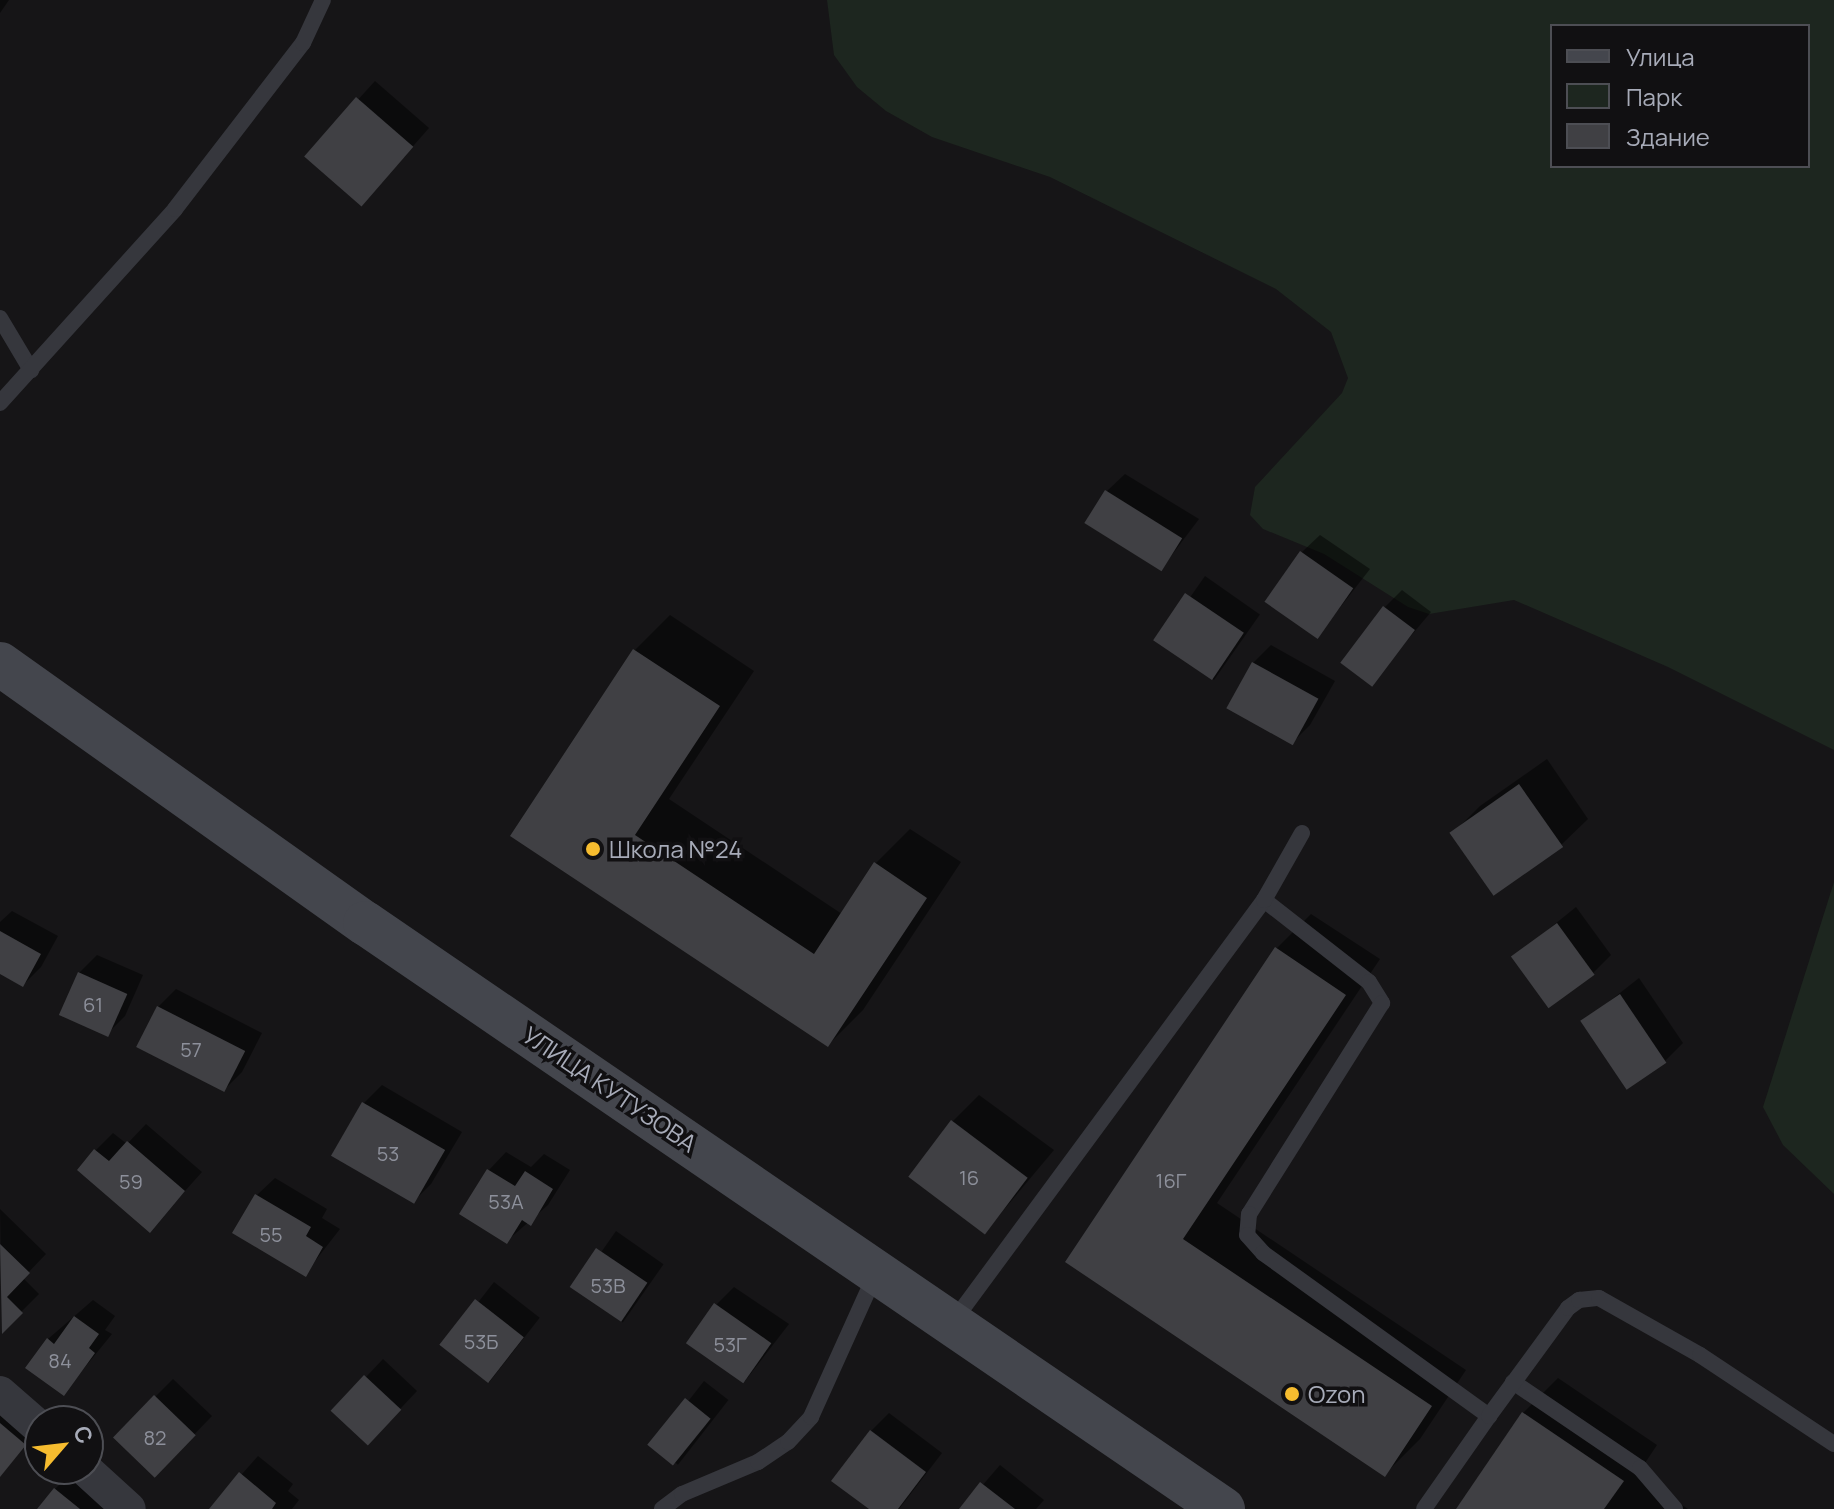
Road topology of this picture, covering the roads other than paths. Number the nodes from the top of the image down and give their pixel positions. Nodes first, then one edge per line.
1 (323, 0) edge
2 (0, 318) edge
3 (31, 370) junction
4 (0, 403) edge
5 (0, 664) edge
6 (1302, 833) dead end
7 (1264, 900) junction
8 (877, 1270) junction
9 (952, 1323) junction
10 (1513, 1382) junction
11 (0, 1393) edge
12 (24, 1414) edge
13 (1489, 1416) junction
14 (1834, 1444) edge
15 (103, 1485) edge
16 (129, 1509) edge
17 (662, 1509) edge
18 (1223, 1509) edge
19 (1424, 1509) edge
20 (1675, 1509) edge

1 - 3 lane
2 - 3 lane
3 - 4 lane
5 - 8 main road, УЛИЦА КУТУЗОВА
6 - 7 lane
7 - 9 lane
7 - 13 lane
8 - 9 main road, УЛИЦА КУТУЗОВА
8 - 17 lane
9 - 18 main road, УЛИЦА КУТУЗОВА
10 - 13 lane
10 - 14 lane
10 - 20 lane
11 - 12 street
13 - 19 lane
15 - 16 street

